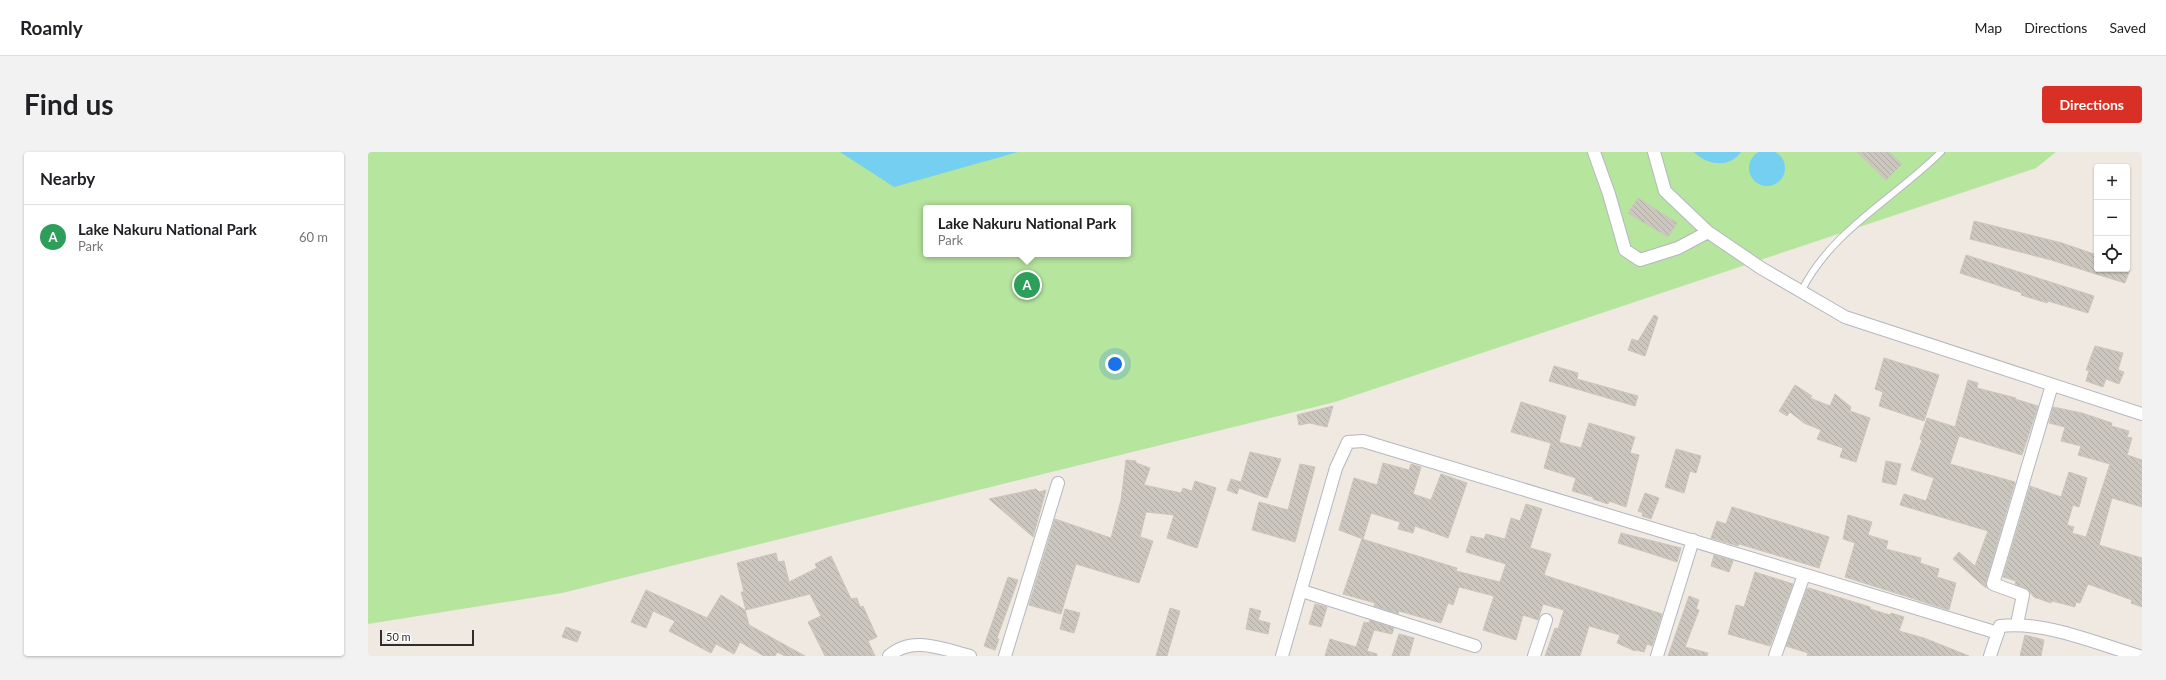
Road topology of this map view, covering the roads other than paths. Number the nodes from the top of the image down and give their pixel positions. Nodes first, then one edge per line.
1 (1594, 152) edge
2 (1941, 152) edge
3 (1656, 153) edge
4 (1708, 232) junction
5 (1802, 290) junction
6 (2052, 385) junction
7 (2142, 414) edge
8 (1058, 483) dead end
9 (1693, 540) junction
10 (1804, 575) junction
11 (1302, 591) junction
12 (1546, 620) dead end
13 (2017, 624) junction
14 (1998, 634) junction
15 (1475, 646) dead end
16 (889, 656) edge
17 (970, 656) edge
18 (1005, 656) edge
19 (1282, 656) edge
20 (1534, 656) edge
21 (1657, 656) edge
22 (1775, 656) edge
23 (1990, 656) edge
24 (2139, 656) edge

1 - 4 street
2 - 5 lane
3 - 4 street
4 - 5 street
5 - 6 street
6 - 7 street
6 - 13 street
8 - 18 street
9 - 10 street
9 - 11 street
9 - 21 street
10 - 14 street
10 - 22 street
11 - 15 street
11 - 19 street
12 - 20 street
13 - 14 street
13 - 24 street
14 - 23 street
16 - 17 street

